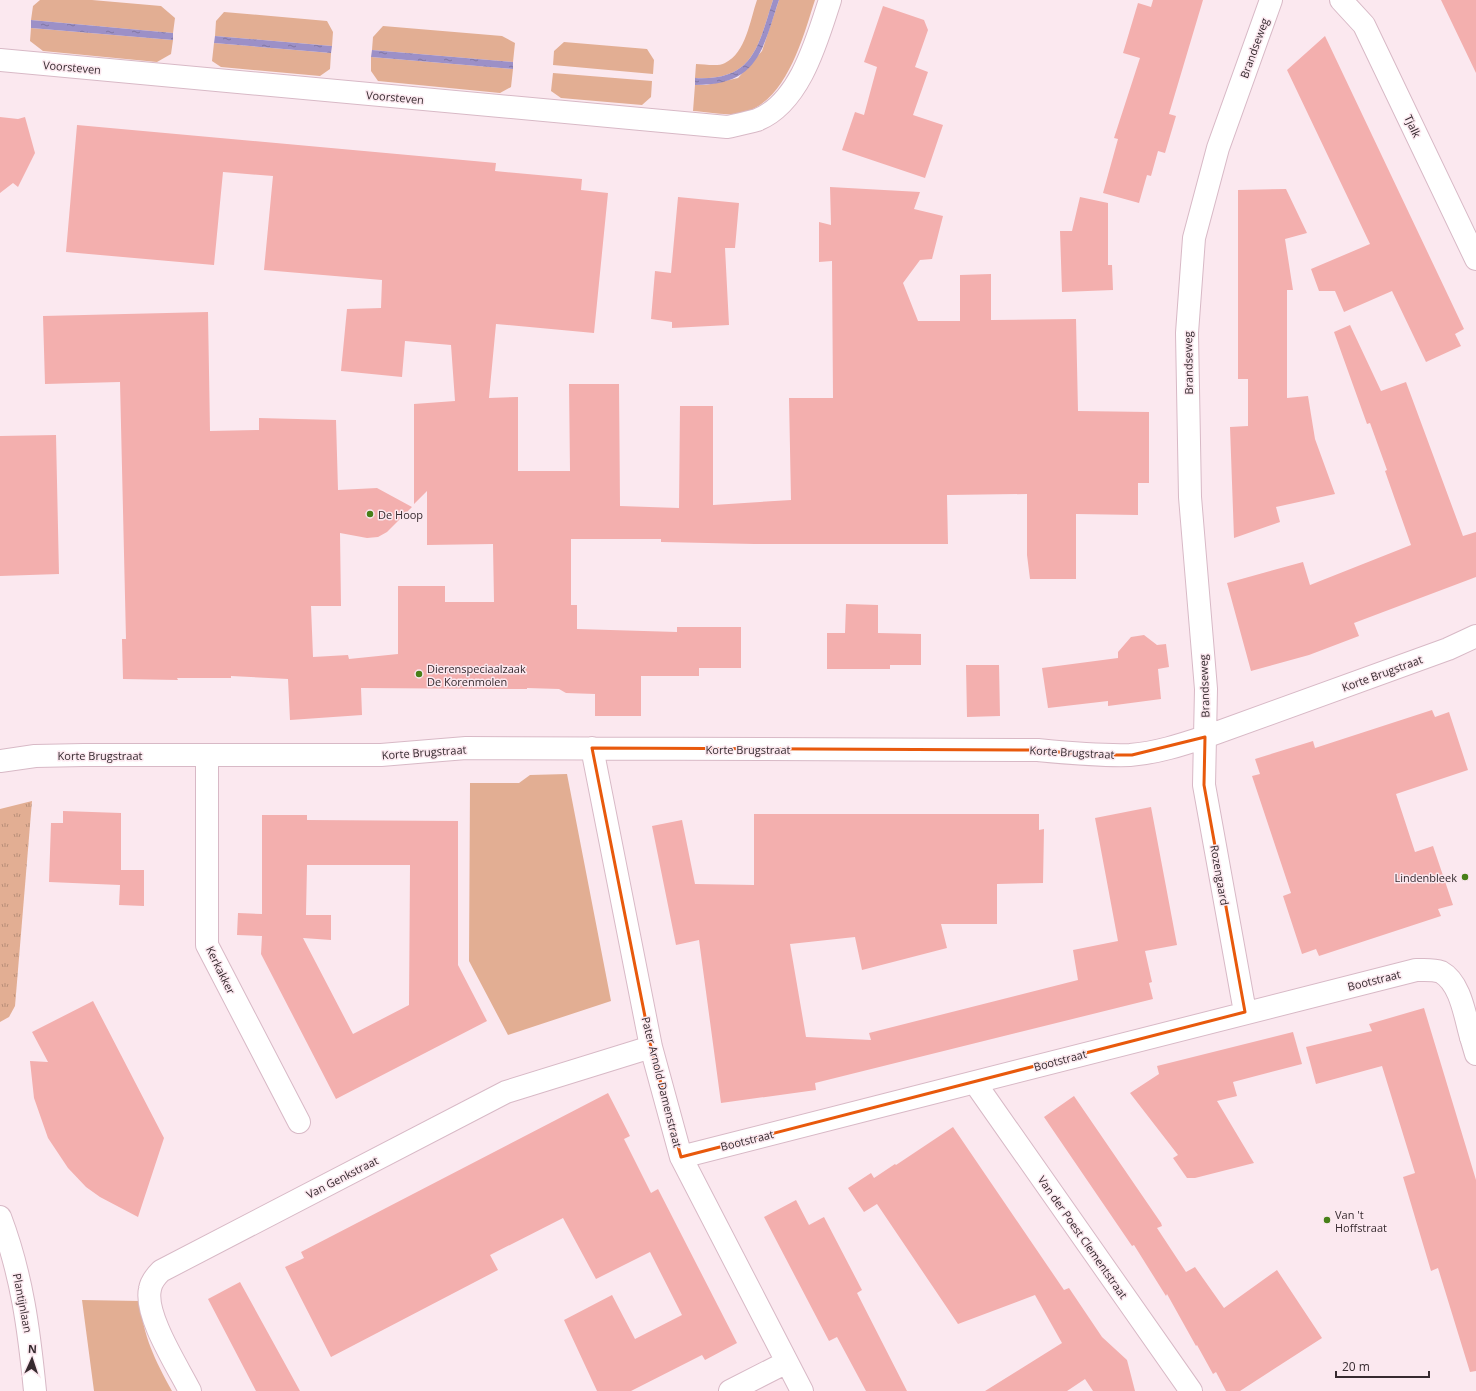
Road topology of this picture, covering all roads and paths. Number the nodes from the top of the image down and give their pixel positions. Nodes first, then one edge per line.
1 (830, 0) edge
2 (1271, 0) edge
3 (1341, 0) edge
4 (0, 60) edge
5 (1476, 259) edge
6 (1476, 636) edge
7 (1205, 737) junction
8 (592, 748) junction
9 (207, 755) junction
10 (0, 762) edge
11 (1245, 1012) junction
12 (1474, 1042) edge
13 (651, 1047) junction
14 (975, 1083) junction
15 (298, 1122) dead end
16 (681, 1157) junction
17 (0, 1217) edge
18 (787, 1362) junction
19 (35, 1391) edge
20 (190, 1391) edge
21 (730, 1391) edge
22 (802, 1391) edge
23 (1191, 1391) edge

1 - 4 street, Voorsteven
2 - 7 street, Brandseweg
3 - 5 street, Tjalk
6 - 7 street, Korte Brugstraat
7 - 8 street, Korte Brugstraat
7 - 11 street, Rozengaard
8 - 9 street, Korte Brugstraat
8 - 13 street, Pater Arnold Damenstraat
9 - 10 street, Korte Brugstraat
9 - 15 street, Kerkakker
11 - 12 street, Bootstraat
11 - 14 street, Bootstraat
13 - 16 street, Pater Arnold Damenstraat
13 - 20 street, Van Genkstraat
14 - 16 street, Bootstraat
14 - 23 street, Van der Poest Clementstraat
16 - 18 street, Pater Arnold Damenstraat
17 - 19 street, Plantijnlaan
18 - 21 street
18 - 22 street, Pater Arnold Damenstraat

